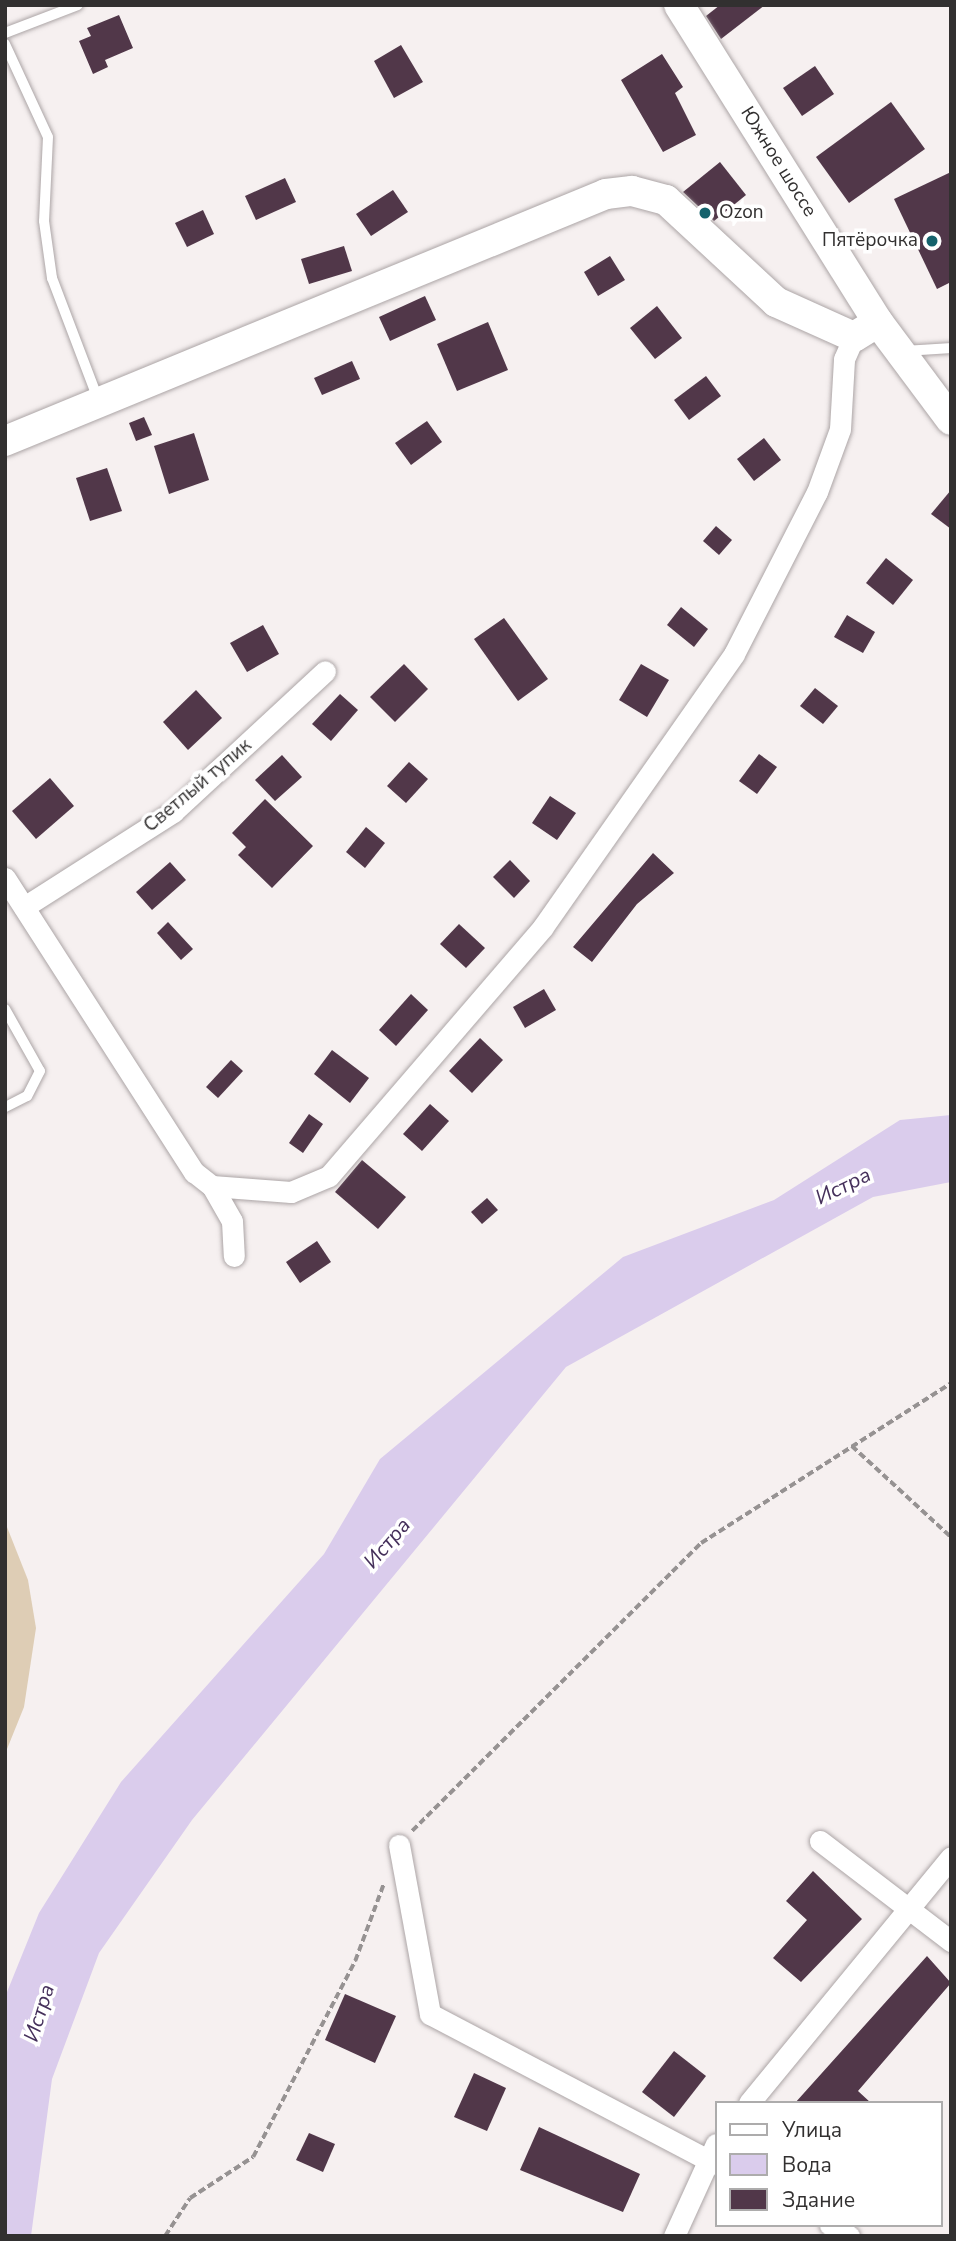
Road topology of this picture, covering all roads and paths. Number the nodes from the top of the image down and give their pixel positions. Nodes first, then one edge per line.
1 (78, 5) edge
2 (679, 5) edge
3 (5, 33) edge
4 (5, 44) edge
5 (866, 330) junction
6 (951, 348) edge
7 (899, 351) junction
8 (98, 399) junction
9 (951, 420) edge
10 (5, 441) edge
11 (324, 671) dead end
12 (5, 878) edge
13 (24, 907) junction
14 (5, 1009) edge
15 (5, 1107) edge
16 (212, 1186) junction
17 (234, 1256) dead end
18 (951, 1383) edge
19 (852, 1446) junction
20 (951, 1537) edge
21 (820, 1841) dead end
22 (399, 1845) junction
23 (951, 1857) edge
24 (905, 1906) junction
25 (951, 1941) edge
26 (751, 2101) edge
27 (712, 2155) edge
28 (833, 2227) edge
29 (165, 2236) edge
30 (674, 2236) edge
31 (849, 2236) edge

1 - 3 lane
2 - 5 street, Южное шоссе
4 - 8 lane
5 - 7 street, Южное шоссе
5 - 8 street
5 - 16 street
6 - 7 lane
7 - 9 street, Южное шоссе
8 - 10 street
11 - 13 street, Светлый тупик
12 - 13 street
13 - 16 street
14 - 15 lane
16 - 17 street
18 - 19 path
19 - 20 path
19 - 22 path
21 - 24 street
22 - 27 street
22 - 29 path
23 - 24 street
24 - 25 street
24 - 26 street
27 - 30 street
28 - 31 street

